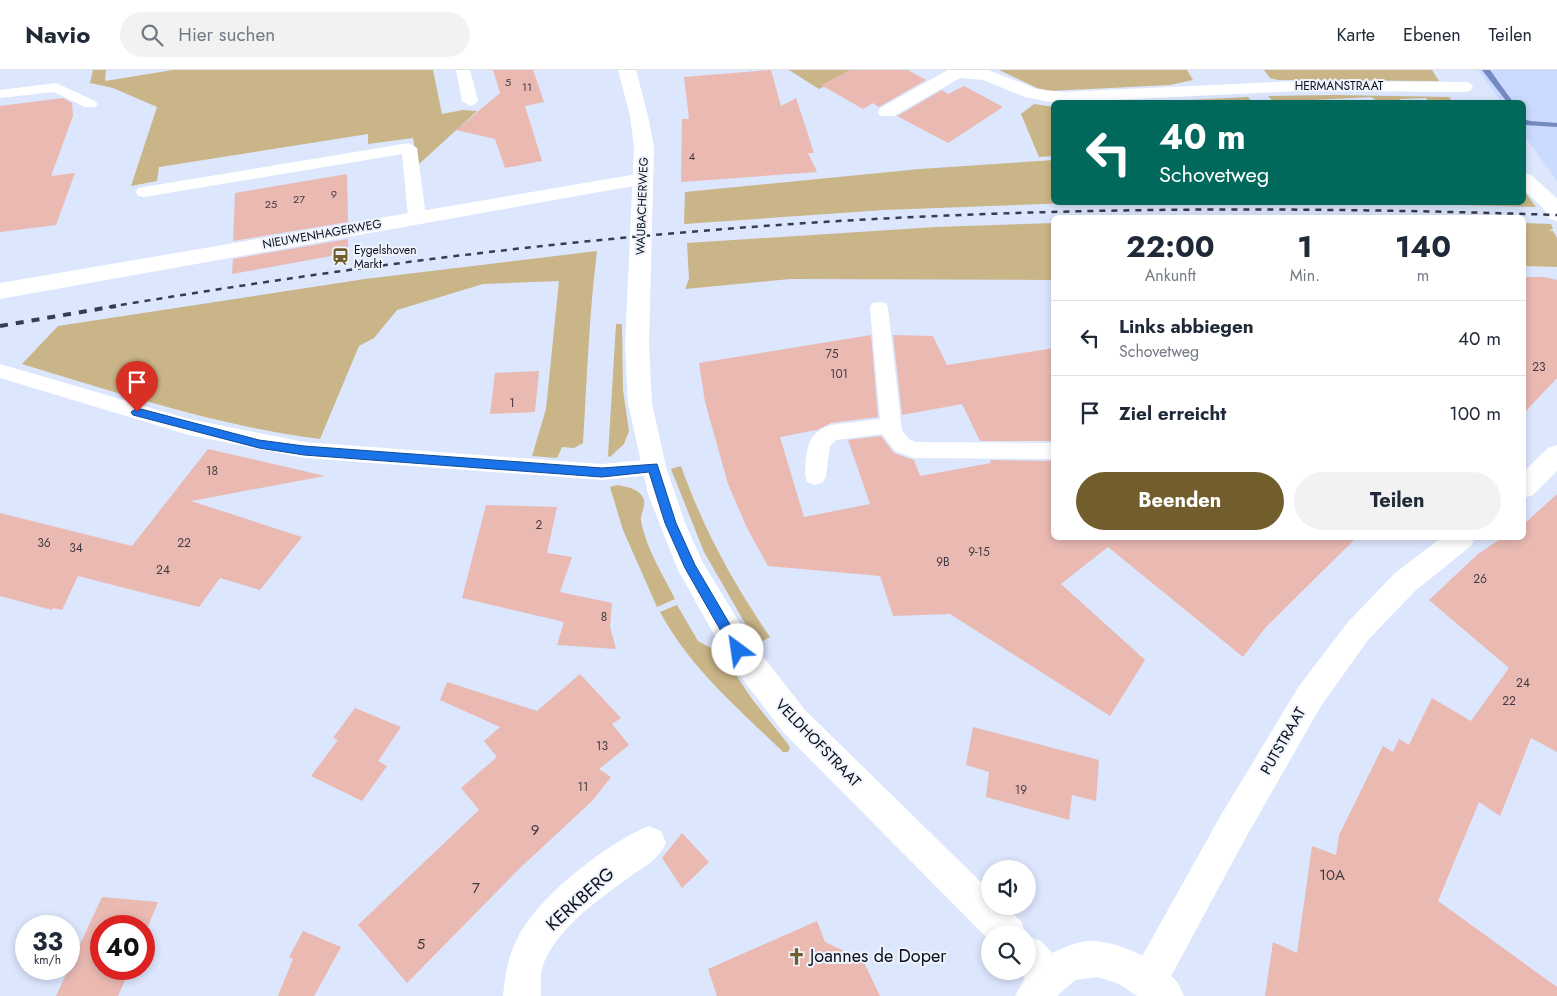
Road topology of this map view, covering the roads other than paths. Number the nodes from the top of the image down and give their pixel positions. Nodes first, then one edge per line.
1 (463, 70) edge
2 (627, 70) edge
3 (1453, 70) edge
4 (1464, 87) junction
5 (0, 94) edge
6 (1474, 100) edge
7 (470, 101) dead end
8 (90, 104) dead end
9 (888, 112) dead end
10 (643, 179) junction
11 (1526, 181) edge
12 (144, 192) dead end
13 (1557, 214) edge
14 (417, 217) junction
15 (0, 290) edge
16 (879, 308) dead end
17 (637, 345) joint
18 (0, 371) edge
19 (891, 425) junction
20 (1051, 451) edge
21 (1557, 455) edge
22 (653, 467) junction
23 (815, 476) dead end
24 (1526, 485) edge
25 (1458, 540) edge
26 (649, 843) dead end
27 (999, 925) edge
28 (1037, 976) edge
29 (1157, 988) edge
30 (522, 996) edge

1 - 7 lane
2 - 10 street, WAUBACHERWEG
3 - 4 street
4 - 6 street
4 - 9 street, HERMANSTRAAT
5 - 8 lane
10 - 14 street, NIEUWENHAGERWEG
10 - 17 street, WAUBACHERWEG
11 - 13 street
12 - 14 lane
14 - 15 street, NIEUWENHAGERWEG
16 - 19 lane
17 - 22 street, VELDHOFSTRAAT
18 - 22 lane
19 - 20 lane
19 - 23 lane
21 - 24 street
22 - 27 street, VELDHOFSTRAAT
25 - 29 street, PUTSTRAAT
26 - 30 street, KERKBERG
28 - 29 street

